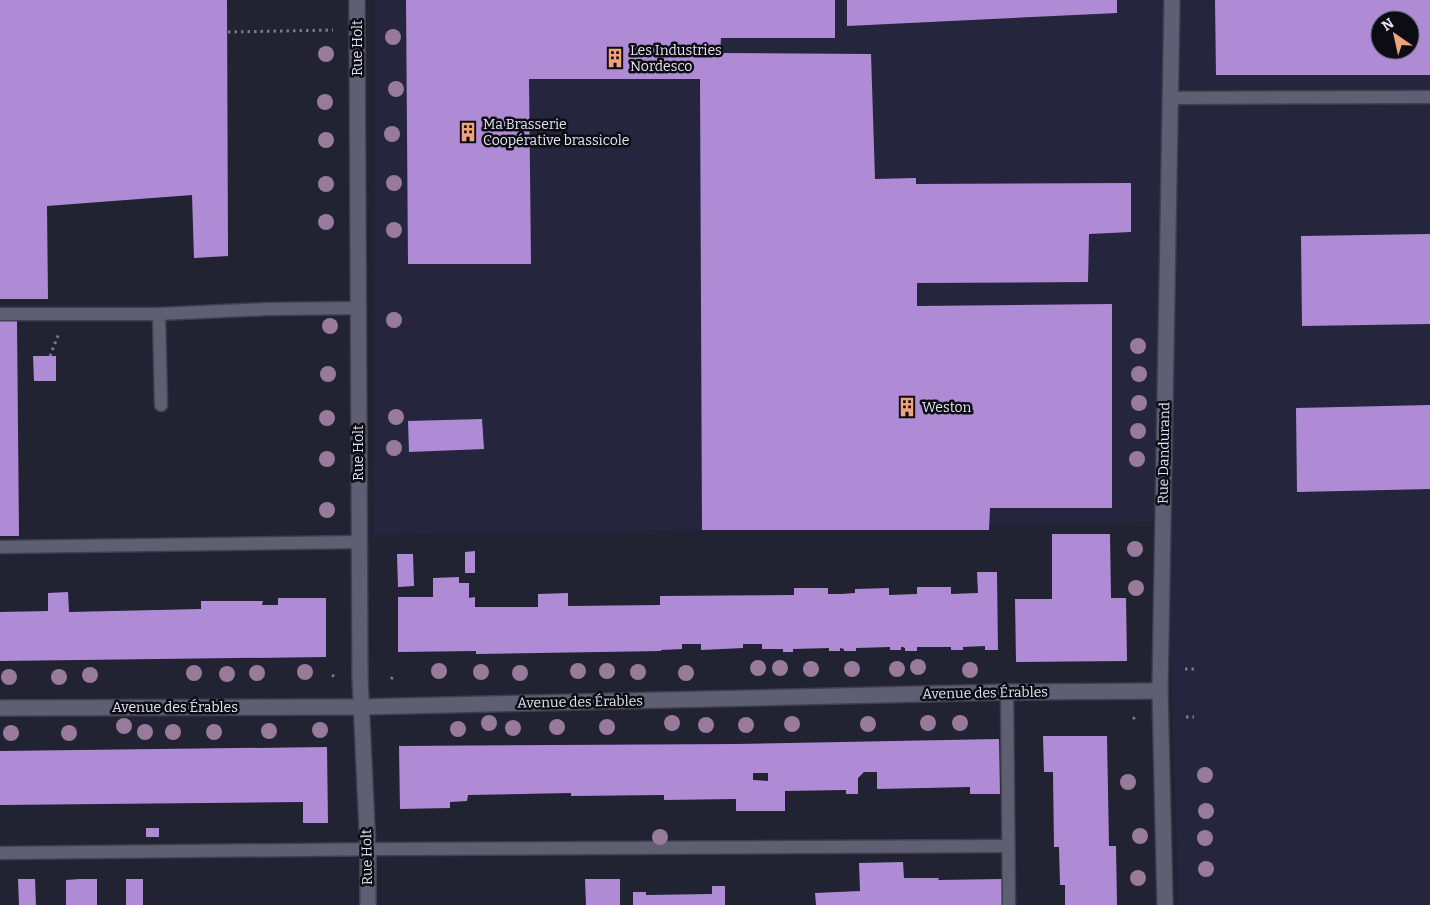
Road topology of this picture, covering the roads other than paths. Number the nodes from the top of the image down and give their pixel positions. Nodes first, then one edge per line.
1 (357, 0) edge
2 (1172, 0) edge
3 (1430, 97) edge
4 (1170, 98) junction
5 (357, 308) junction
6 (0, 314) edge
7 (159, 314) junction
8 (160, 405) dead end
9 (359, 542) junction
10 (0, 547) edge
11 (1160, 691) junction
12 (1007, 692) junction
13 (360, 707) junction
14 (0, 708) edge
15 (1008, 846) junction
16 (368, 850) junction
17 (0, 854) edge
18 (368, 905) edge
19 (1009, 905) edge
20 (1165, 905) edge

1 - 5 street, Rue Holt
2 - 4 street, Rue Dandurand
3 - 4 lane
4 - 11 street, Rue Dandurand
5 - 7 lane
5 - 9 street, Rue Holt
6 - 7 lane
7 - 8 lane
9 - 10 lane
9 - 13 street, Rue Holt
11 - 12 street, Avenue des Érables
11 - 20 street, Rue Dandurand
12 - 13 street, Avenue des Érables
12 - 15 lane
13 - 14 street, Avenue des Érables
13 - 16 street, Rue Holt
15 - 16 lane
15 - 19 lane
16 - 17 lane
16 - 18 street, Rue Holt

